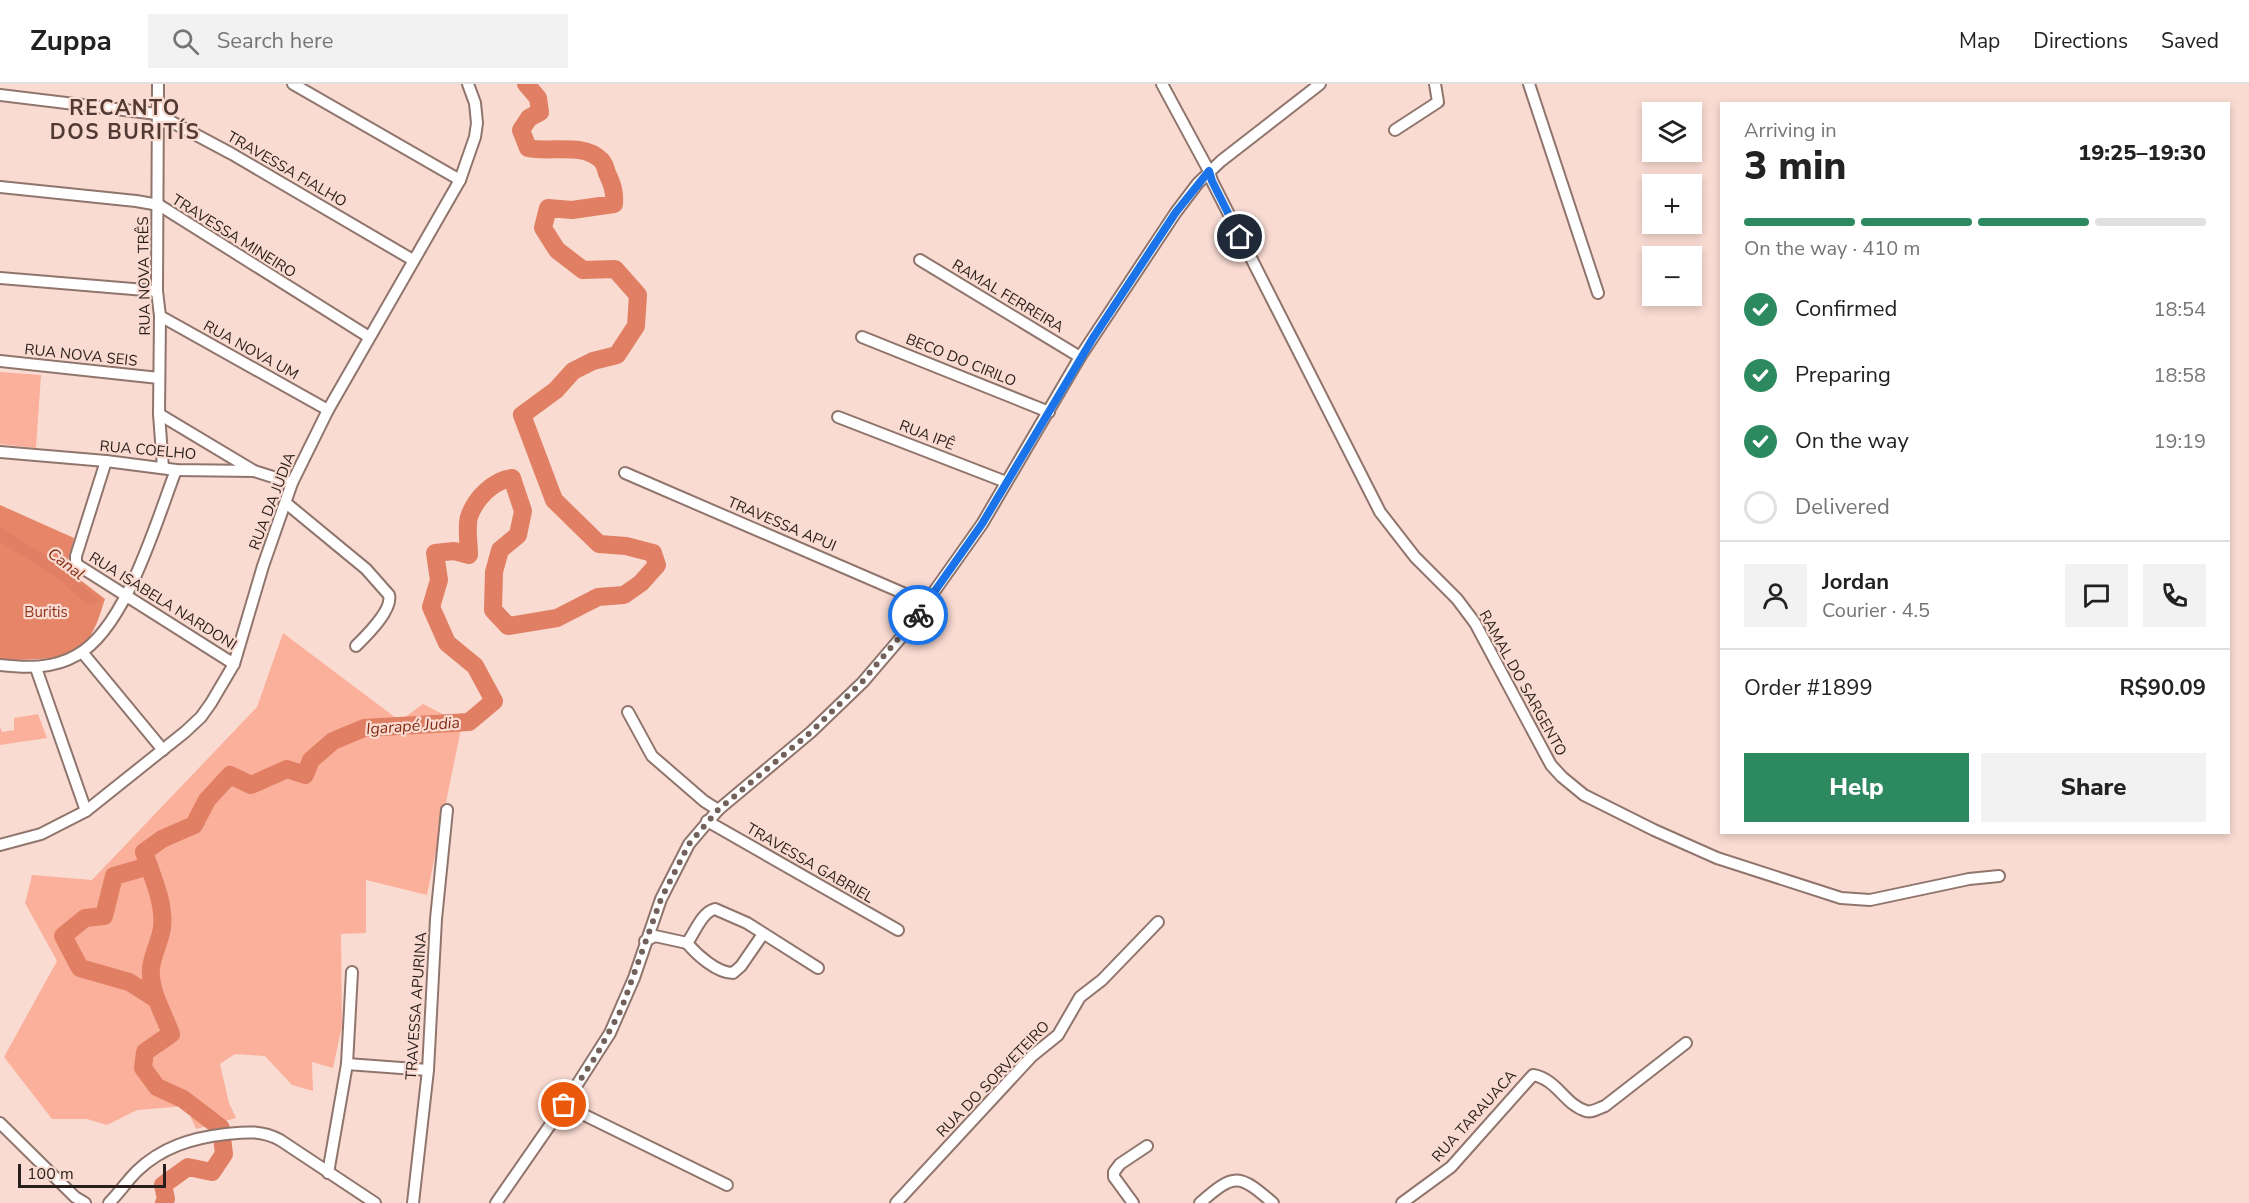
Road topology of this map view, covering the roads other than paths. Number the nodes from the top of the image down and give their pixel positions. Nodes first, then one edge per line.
1 (158, 84) edge
2 (293, 84) edge
3 (468, 84) edge
4 (1162, 84) edge
5 (1320, 84) edge
6 (1436, 84) edge
7 (1528, 84) edge
8 (0, 95) edge
9 (157, 114) junction
10 (1395, 130) dead end
11 (1209, 171) junction
12 (460, 180) junction
13 (0, 186) edge
14 (159, 205) junction
15 (413, 260) junction
16 (920, 260) dead end
17 (0, 278) edge
18 (157, 291) junction
19 (1598, 294) dead end
20 (160, 316) junction
21 (369, 337) junction
22 (862, 337) dead end
23 (1080, 357) junction
24 (0, 361) edge
25 (159, 378) junction
26 (328, 410) junction
27 (1048, 412) junction
28 (159, 414) junction
29 (838, 417) dead end
30 (0, 452) edge
31 (106, 461) junction
32 (163, 468) junction
33 (176, 470) junction
34 (254, 471) junction
35 (625, 473) dead end
36 (1006, 482) junction
37 (292, 483) junction
38 (286, 503) junction
39 (126, 597) junction
40 (926, 603) junction
41 (356, 646) dead end
42 (82, 652) junction
43 (234, 664) junction
44 (0, 665) edge
45 (36, 668) junction
46 (628, 712) dead end
47 (162, 750) junction
48 (447, 810) dead end
49 (718, 810) junction
50 (86, 812) junction
51 (706, 821) junction
52 (0, 844) edge
53 (1999, 876) dead end
54 (1158, 922) dead end
55 (898, 930) dead end
56 (763, 934) junction
57 (645, 941) junction
58 (687, 943) junction
59 (818, 968) dead end
60 (352, 972) dead end
61 (1686, 1043) dead end
62 (347, 1064) junction
63 (428, 1070) junction
64 (564, 1105) junction
65 (0, 1124) edge
66 (1147, 1146) dead end
67 (328, 1173) junction
68 (727, 1185) dead end
69 (85, 1203) edge
70 (109, 1203) edge
71 (375, 1203) edge
72 (413, 1203) edge
73 (496, 1203) edge
74 (896, 1203) edge
75 (1132, 1203) edge
76 (1200, 1203) edge
77 (1273, 1203) edge
78 (1402, 1203) edge

1 - 9 street, RUA NOVA TRÊS
2 - 12 street
3 - 12 street, RUA DA JUDIA
4 - 11 street, RAMAL DO SARGENTO
5 - 11 street
6 - 10 street
7 - 19 street
8 - 9 street, TRAVESSA FIALHO
9 - 14 street, RUA NOVA TRÊS
9 - 15 street, TRAVESSA FIALHO
11 - 23 street
11 - 53 street, RAMAL DO SARGENTO
12 - 15 street, RUA DA JUDIA
13 - 14 street, TRAVESSA MINEIRO
14 - 18 street, RUA NOVA TRÊS
14 - 21 street, TRAVESSA MINEIRO
15 - 21 street, RUA DA JUDIA
16 - 23 street, RAMAL FERREIRA
17 - 18 street
18 - 20 street, RUA NOVA TRÊS
20 - 25 street, RUA NOVA TRÊS
20 - 26 street, RUA NOVA UM
21 - 26 street, RUA DA JUDIA
22 - 27 street, BECO DO CIRILO
23 - 27 street
24 - 25 street, RUA NOVA SEIS
25 - 28 street, RUA NOVA TRÊS
26 - 37 street, RUA DA JUDIA
27 - 36 street
28 - 32 street, RUA NOVA TRÊS
28 - 34 street
29 - 36 street, RUA IPÊ
30 - 31 street, RUA COELHO
31 - 32 street, RUA COELHO
31 - 39 street, RUA ISABELA NARDONI
32 - 33 street, RUA COELHO
33 - 34 street, RUA COELHO
33 - 39 street
34 - 37 street, RUA COELHO
35 - 40 street, TRAVESSA APUI
36 - 40 street
37 - 38 street, RUA DA JUDIA
38 - 41 street
38 - 43 street, RUA DA JUDIA
39 - 42 street
39 - 43 street, RUA ISABELA NARDONI
40 - 49 street
42 - 45 street
42 - 47 street
43 - 47 street, RUA DA JUDIA
44 - 45 street
45 - 50 street
46 - 49 street
47 - 50 street, RUA DA JUDIA
48 - 63 street, TRAVESSA APURINA
49 - 51 street
50 - 52 street, RUA DA JUDIA
51 - 55 street, TRAVESSA GABRIEL
51 - 57 street
54 - 74 street, RUA DO SORVETEIRO
56 - 58 street
56 - 58 street
56 - 59 street
57 - 58 street
57 - 64 street
60 - 62 street
61 - 78 street, RUA TARAUACA
62 - 63 street
62 - 67 street
63 - 72 street, TRAVESSA APURINA
64 - 68 street
64 - 73 street
65 - 69 street
66 - 75 street
67 - 70 street
67 - 71 street
76 - 77 street

